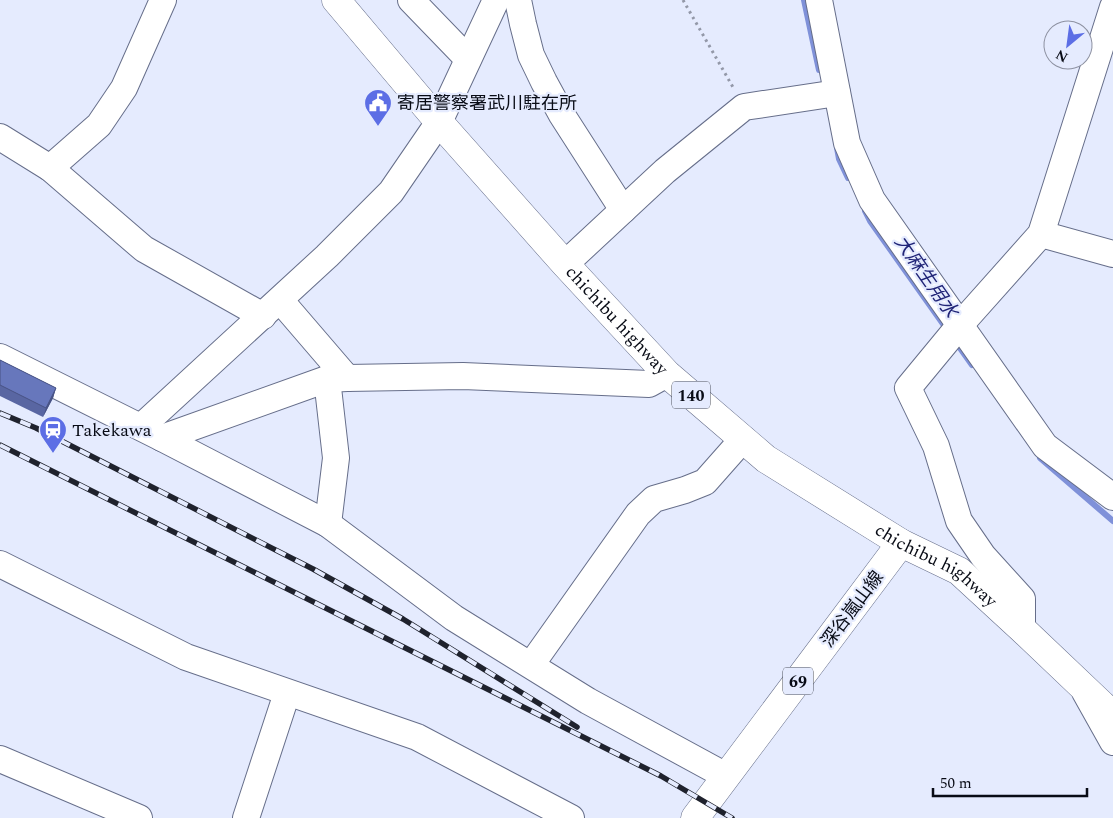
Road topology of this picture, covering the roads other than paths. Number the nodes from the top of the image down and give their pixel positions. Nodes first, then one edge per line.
1 (163, 0) edge
2 (336, 0) edge
3 (411, 0) edge
4 (496, 0) edge
5 (518, 0) edge
6 (819, 0) edge
7 (1113, 10) edge
8 (468, 59) junction
9 (837, 93) junction
10 (440, 122) junction
11 (0, 137) edge
12 (50, 168) junction
13 (623, 210) junction
14 (1041, 234) junction
15 (1113, 254) edge
16 (565, 264) junction
17 (271, 308) junction
18 (960, 325) junction
19 (0, 357) edge
20 (667, 374) junction
21 (337, 378) junction
22 (151, 433) junction
23 (743, 439) junction
24 (1113, 497) edge
25 (328, 524) junction
26 (902, 544) junction
27 (0, 564) edge
28 (1022, 629) junction
29 (531, 666) junction
30 (1081, 685) junction
31 (287, 693) junction
32 (1113, 714) edge
33 (1113, 742) edge
34 (0, 758) edge
35 (726, 776) junction
36 (139, 818) edge
37 (246, 818) edge
38 (571, 818) edge
39 (695, 818) edge

1 - 12 street
2 - 10 main road, chichibu highway / 140
3 - 8 street
4 - 8 street
5 - 13 street
6 - 9 street
7 - 14 street
8 - 10 street
9 - 13 street
9 - 18 street
10 - 16 main road, chichibu highway / 140
10 - 17 street
11 - 12 street
12 - 17 street
13 - 16 street
14 - 15 street
14 - 18 street
16 - 20 main road, chichibu highway / 140
17 - 21 street
17 - 22 street
18 - 24 street
18 - 28 street
19 - 22 street
20 - 21 street
20 - 23 main road, chichibu highway / 140
21 - 22 street
21 - 25 street
22 - 25 street
23 - 26 main road, chichibu highway / 140
23 - 29 street
25 - 29 street
26 - 28 main road, chichibu highway / 140
26 - 35 main road, 深谷嵐山線 / 69
27 - 31 street
28 - 30 main road, chichibu highway / 140
29 - 35 street
30 - 32 main road, chichibu highway / 140
30 - 33 street
31 - 37 street
31 - 38 street
34 - 36 street
35 - 39 main road, 深谷嵐山線 / 69

